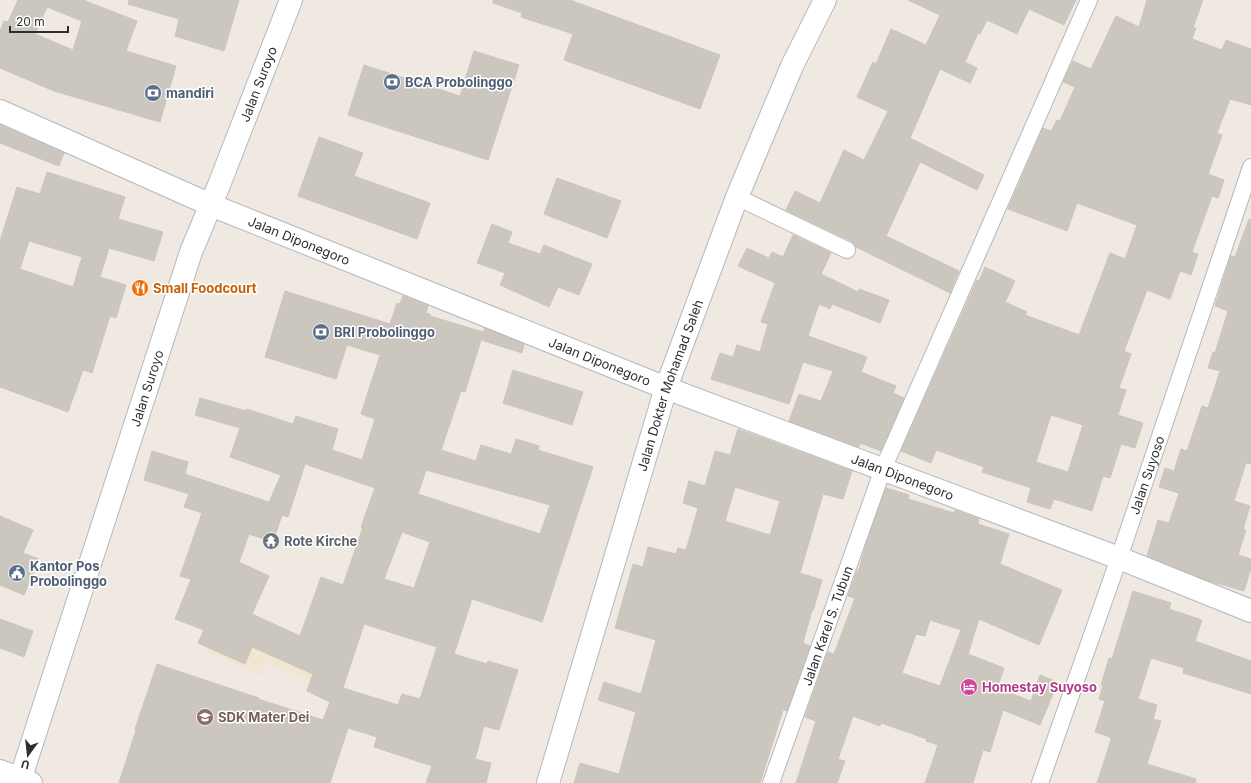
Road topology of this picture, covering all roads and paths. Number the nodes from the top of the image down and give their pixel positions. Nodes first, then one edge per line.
1 (291, 0) edge
2 (825, 0) edge
3 (1089, 0) edge
4 (0, 111) edge
5 (1251, 167) edge
6 (738, 197) junction
7 (211, 205) junction
8 (846, 250) dead end
9 (666, 388) junction
10 (883, 469) junction
11 (1119, 558) junction
12 (1251, 611) edge
13 (0, 771) edge
14 (23, 782) edge
15 (548, 783) edge
16 (771, 783) edge
17 (1040, 783) edge

1 - 7 main road, Jalan Suroyo
2 - 6 main road, Jalan Dokter Mohamad Saleh
3 - 10 street, Jalan Karel S. Tubun
4 - 7 main road, Jalan Diponegoro
5 - 11 street, Jalan Suyoso
6 - 8 street
6 - 9 main road, Jalan Dokter Mohamad Saleh
7 - 9 main road, Jalan Diponegoro
7 - 14 main road, Jalan Suroyo
9 - 10 main road, Jalan Diponegoro
9 - 15 main road, Jalan Dokter Mohamad Saleh
10 - 11 main road, Jalan Diponegoro
10 - 16 street, Jalan Karel S. Tubun
11 - 12 main road, Jalan Diponegoro
11 - 17 street, Jalan Suyoso
13 - 14 main road

